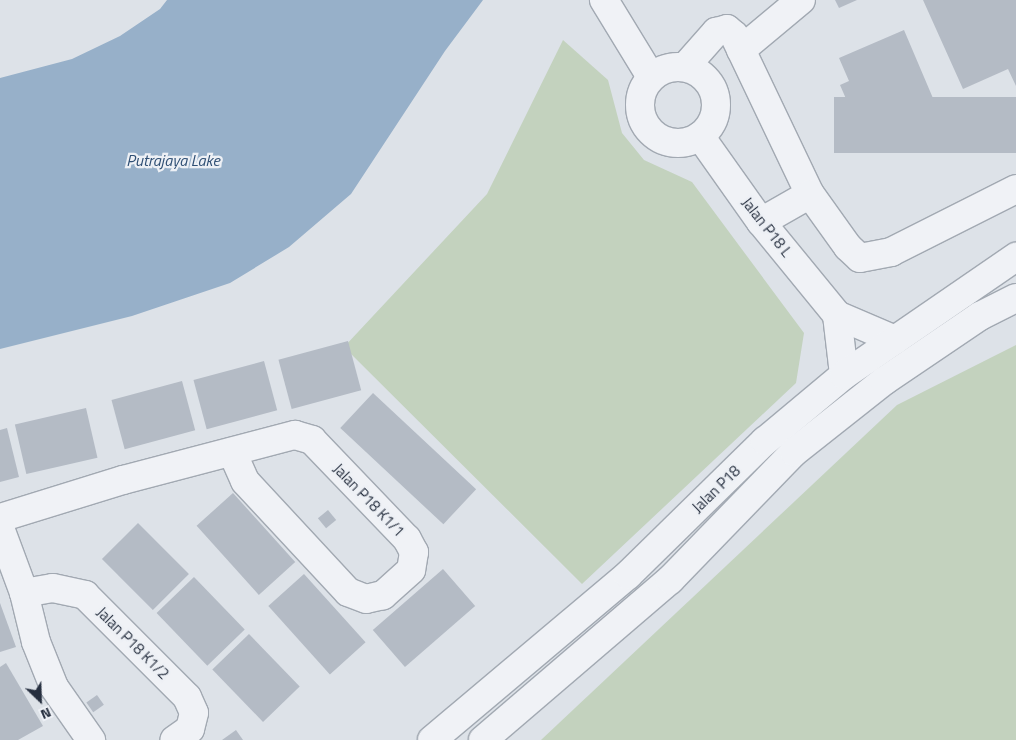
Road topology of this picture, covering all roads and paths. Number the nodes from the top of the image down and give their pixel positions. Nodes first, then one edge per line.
1 (604, 0) edge
2 (801, 0) edge
3 (741, 50) junction
4 (685, 67) junction
5 (651, 77) junction
6 (700, 136) junction
7 (1016, 188) edge
8 (810, 194) junction
9 (761, 222) junction
10 (1016, 257) edge
11 (1016, 298) edge
12 (837, 315) junction
13 (895, 340) junction
14 (844, 375) junction
15 (232, 452) junction
16 (0, 518) edge
17 (0, 528) edge
18 (24, 593) junction
19 (492, 737) edge
20 (91, 740) edge
21 (174, 740) edge
22 (432, 740) edge

1 - 5 street
2 - 3 street
3 - 4 street
3 - 8 street
4 - 5 street
4 - 6 street
5 - 6 street
6 - 9 street, Jalan P18 L
7 - 8 street
8 - 9 street
9 - 12 street, Jalan P18 L
10 - 13 street, Jalan P18
11 - 19 street, Jalan P18
12 - 13 street, Jalan P18 L
12 - 14 street
13 - 14 street, Jalan P18
14 - 22 street, Jalan P18
15 - 15 street, Jalan P18 K1/1
15 - 16 street, Jalan P18 K1/1
17 - 18 street
18 - 20 street
18 - 21 street, Jalan P18 K1/2

